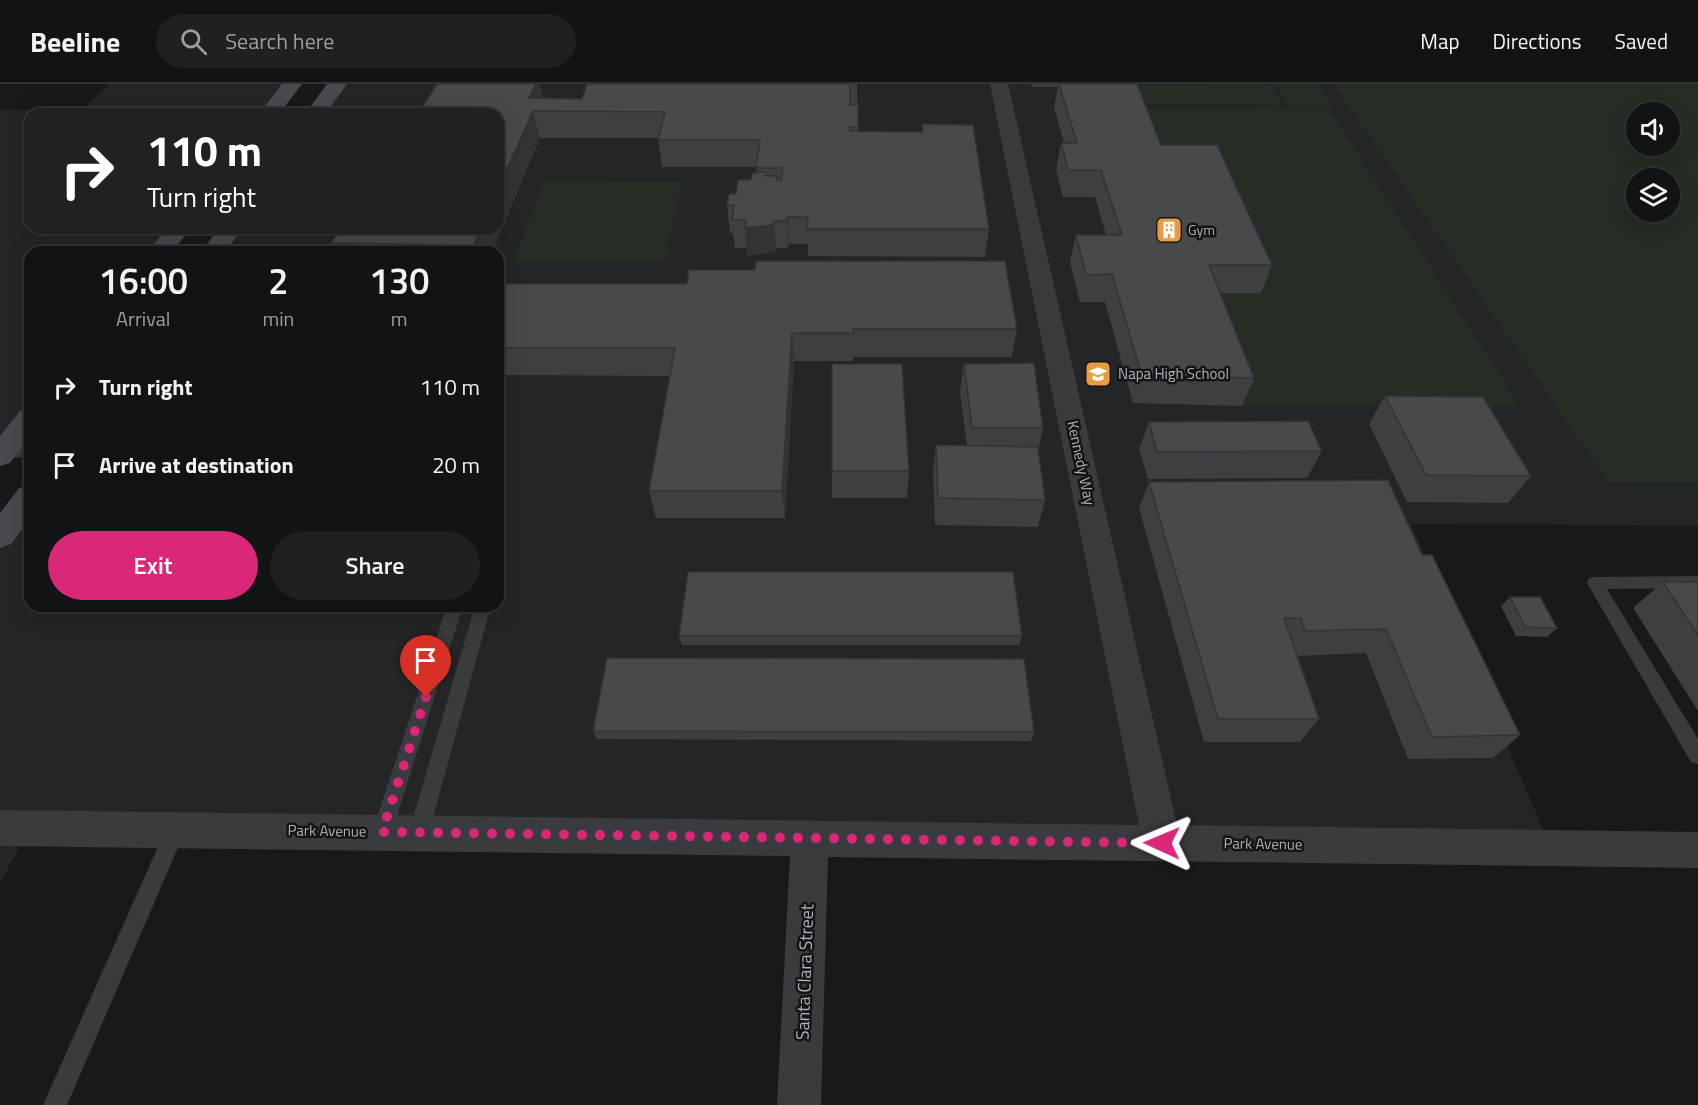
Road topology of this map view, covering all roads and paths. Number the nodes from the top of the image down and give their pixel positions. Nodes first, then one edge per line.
1 (292, 84) edge
2 (337, 84) edge
3 (999, 84) edge
4 (274, 108) edge
5 (319, 108) edge
6 (174, 234) edge
7 (165, 246) edge
8 (24, 427) edge
9 (9, 450) edge
10 (24, 504) edge
11 (0, 536) edge
12 (1698, 582) edge
13 (453, 612) edge
14 (481, 612) edge
15 (1698, 756) edge
16 (0, 828) edge
17 (176, 828) junction
18 (382, 832) junction
19 (419, 832) junction
20 (810, 838) junction
21 (1162, 843) junction
22 (1698, 850) edge
23 (55, 1105) edge
24 (799, 1105) edge

1 - 4 main road
2 - 5 main road
3 - 21 street, Kennedy Way
6 - 7 main road
8 - 9 main road
10 - 11 main road
12 - 15 lane
13 - 18 lane
14 - 19 lane
16 - 17 street, Park Avenue
17 - 18 street, Park Avenue
17 - 23 lane
18 - 19 street, Park Avenue
19 - 20 street, Park Avenue
20 - 21 street, Park Avenue
20 - 24 street, Santa Clara Street
21 - 22 street, Park Avenue

